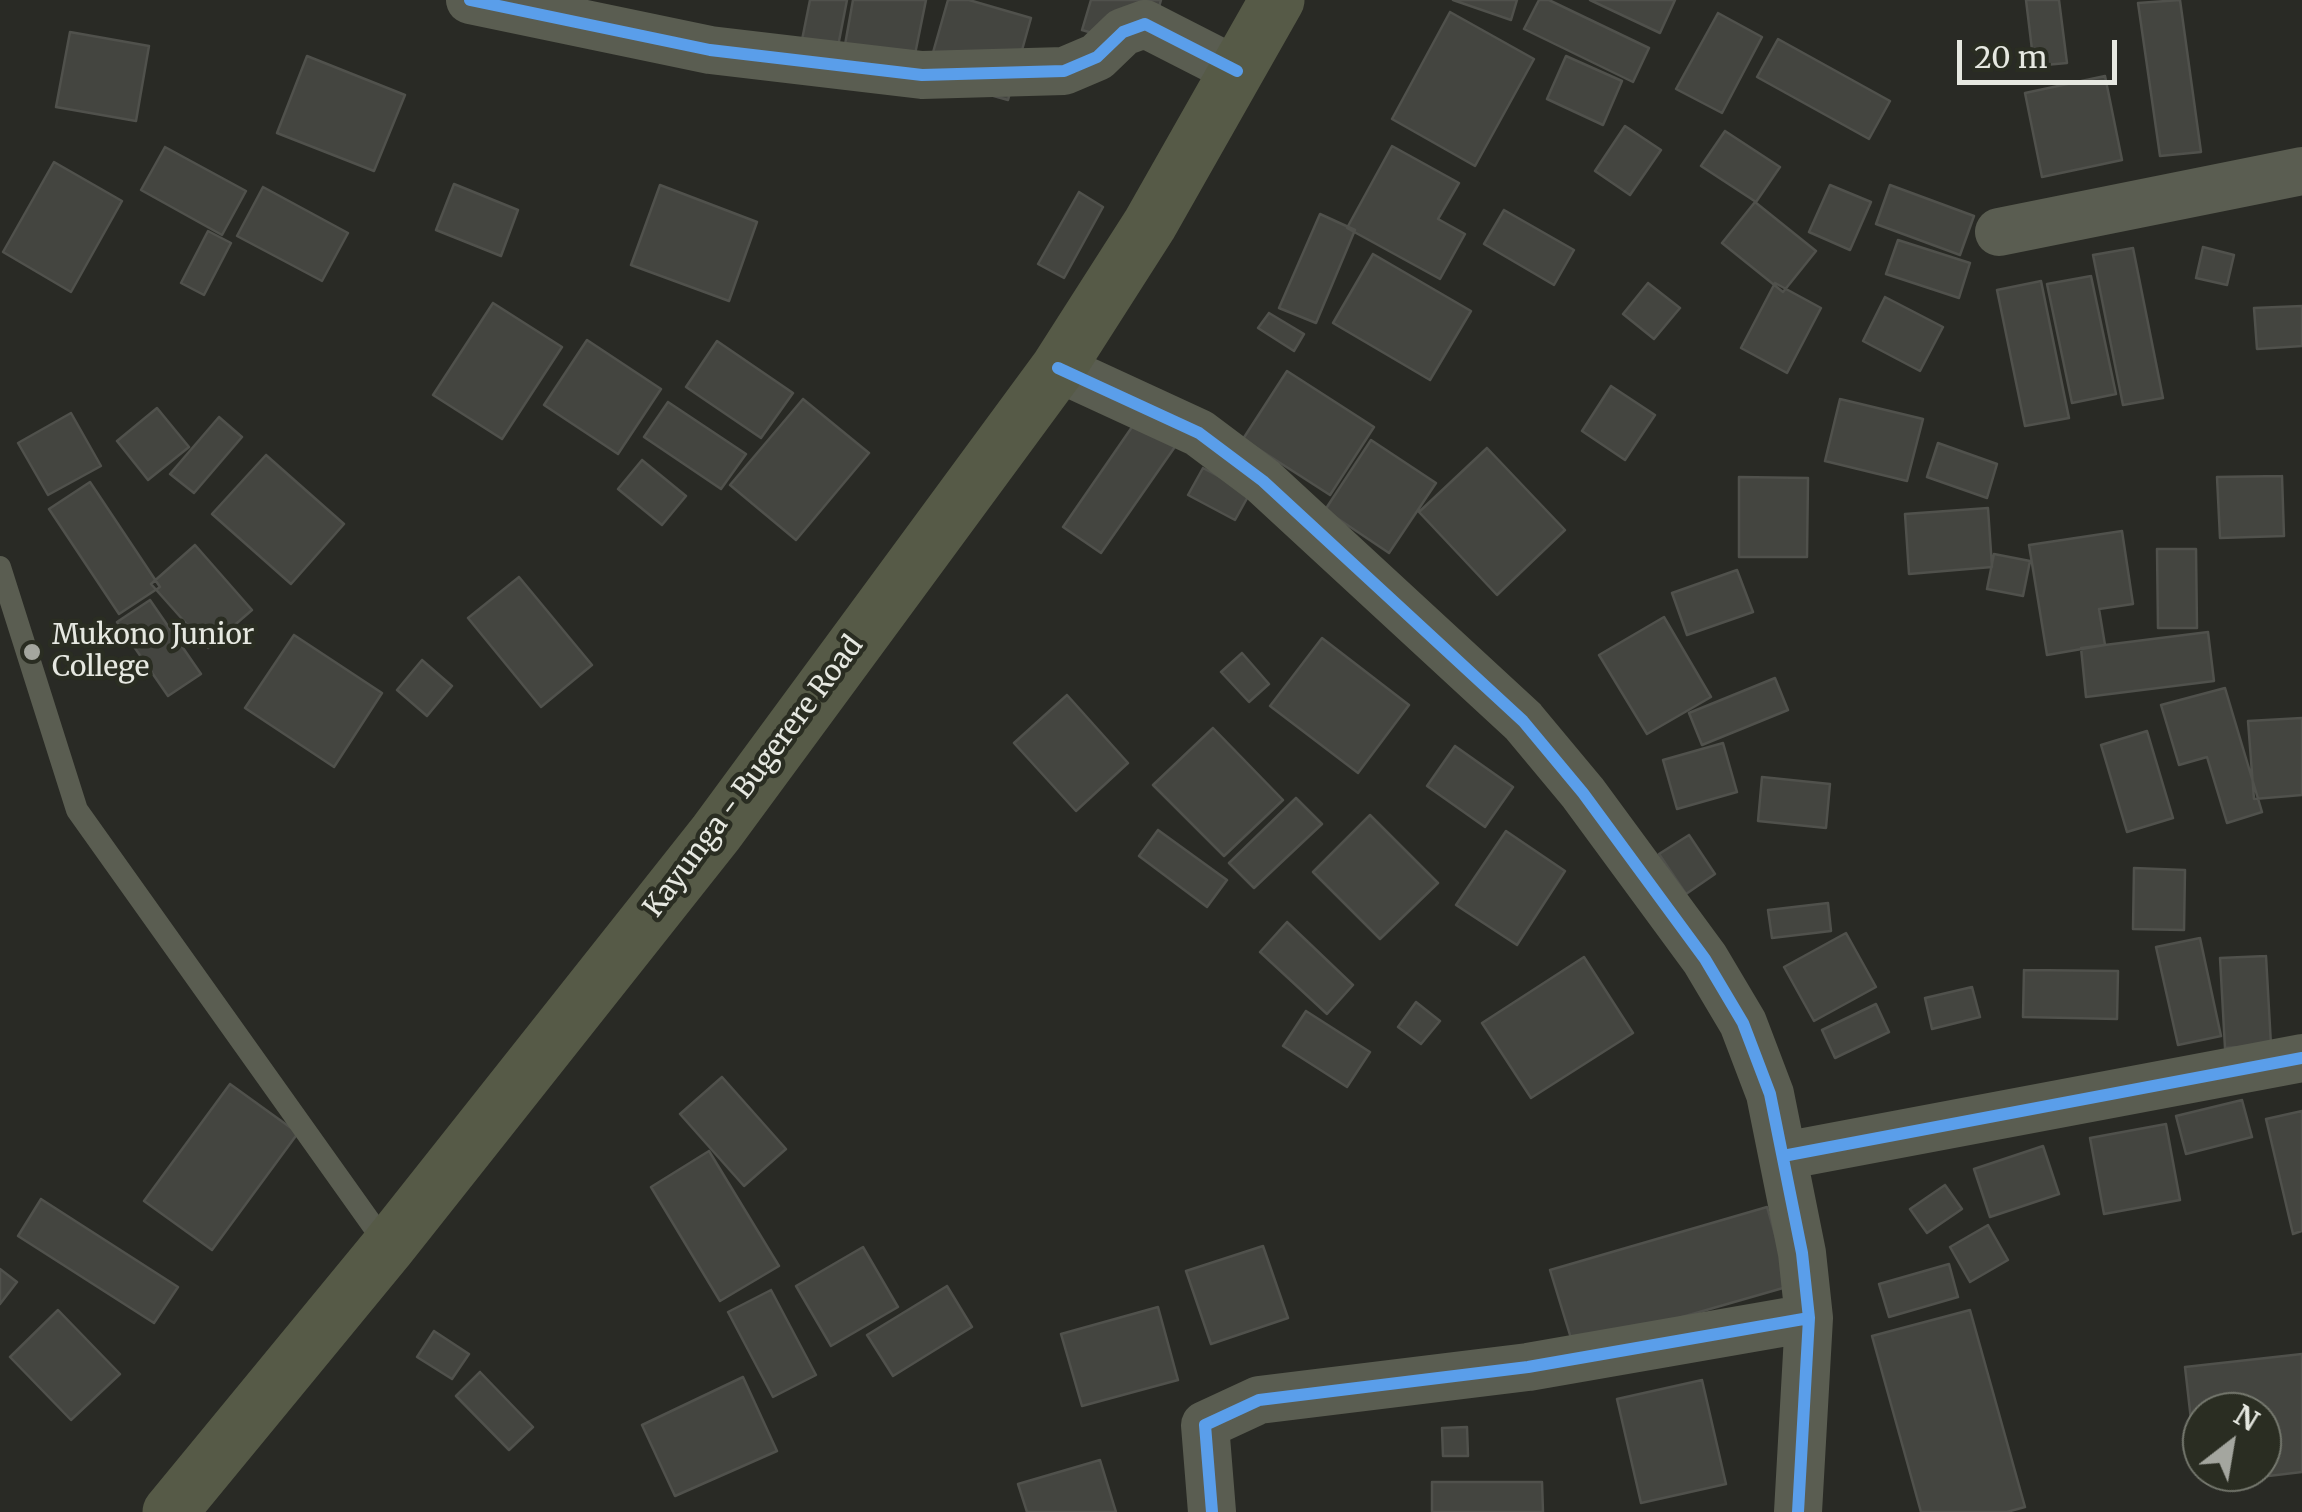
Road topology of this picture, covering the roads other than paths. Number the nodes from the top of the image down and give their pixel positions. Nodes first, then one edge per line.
1 (470, 0) edge
2 (1277, 0) edge
3 (1237, 71) junction
4 (2302, 171) edge
5 (1999, 232) dead end
6 (1058, 368) junction
7 (0, 567) edge
8 (2302, 1058) edge
9 (1782, 1156) junction
10 (388, 1247) junction
11 (1808, 1318) junction
12 (170, 1512) edge
13 (1212, 1512) edge
14 (1798, 1512) edge

1 - 3 street
2 - 3 main road, Kayunga - Bugerere Road
3 - 6 main road, Kayunga - Bugerere Road
4 - 5 street
6 - 9 street
6 - 10 main road, Kayunga - Bugerere Road
7 - 10 lane
8 - 9 street
9 - 11 street
10 - 12 main road, Kayunga - Bugerere Road
11 - 13 street
11 - 14 street

